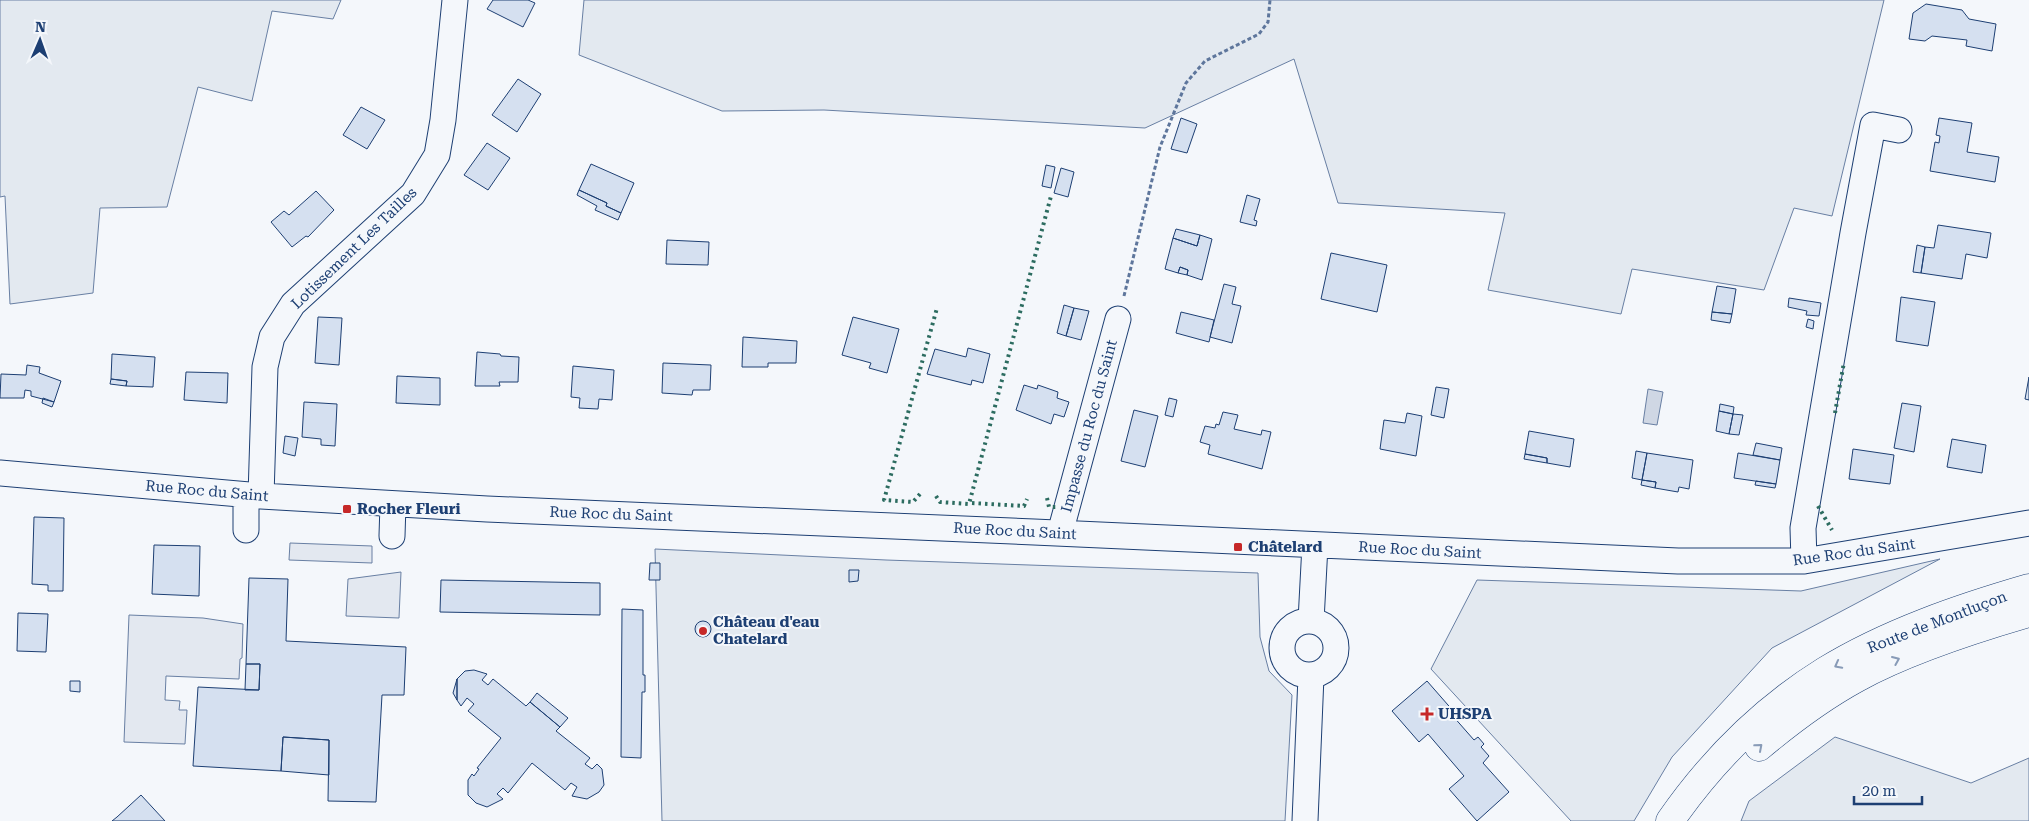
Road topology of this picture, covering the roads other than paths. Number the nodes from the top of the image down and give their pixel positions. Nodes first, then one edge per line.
1 (455, 0) edge
2 (1899, 130) dead end
3 (1118, 318) road end
4 (0, 473) edge
5 (254, 496) junction
6 (393, 504) junction
7 (2029, 523) edge
8 (246, 530) dead end
9 (1060, 533) junction
10 (392, 536) dead end
11 (1315, 545) junction
12 (1804, 561) junction
13 (2029, 588) edge
14 (2029, 613) edge
15 (1311, 621) junction
16 (1311, 676) junction
17 (1305, 821) edge
18 (1670, 821) edge
19 (1691, 821) edge

1 - 5 street, Lotissement Les Tailles
2 - 12 street
3 - 9 street, Impasse du Roc du Saint
4 - 5 street, Rue Roc du Saint
5 - 6 street, Rue Roc du Saint
5 - 8 street, Lotissement Les Tailles
6 - 9 street, Rue Roc du Saint
6 - 10 street
7 - 12 street, Rue Roc du Saint
9 - 11 street, Rue Roc du Saint
11 - 12 street, Rue Roc du Saint
11 - 15 street
13 -> 18 main road, Route de Montluçon
19 -> 14 main road, Route de Montluçon
15 - 16 street
15 - 16 street
16 - 17 street

